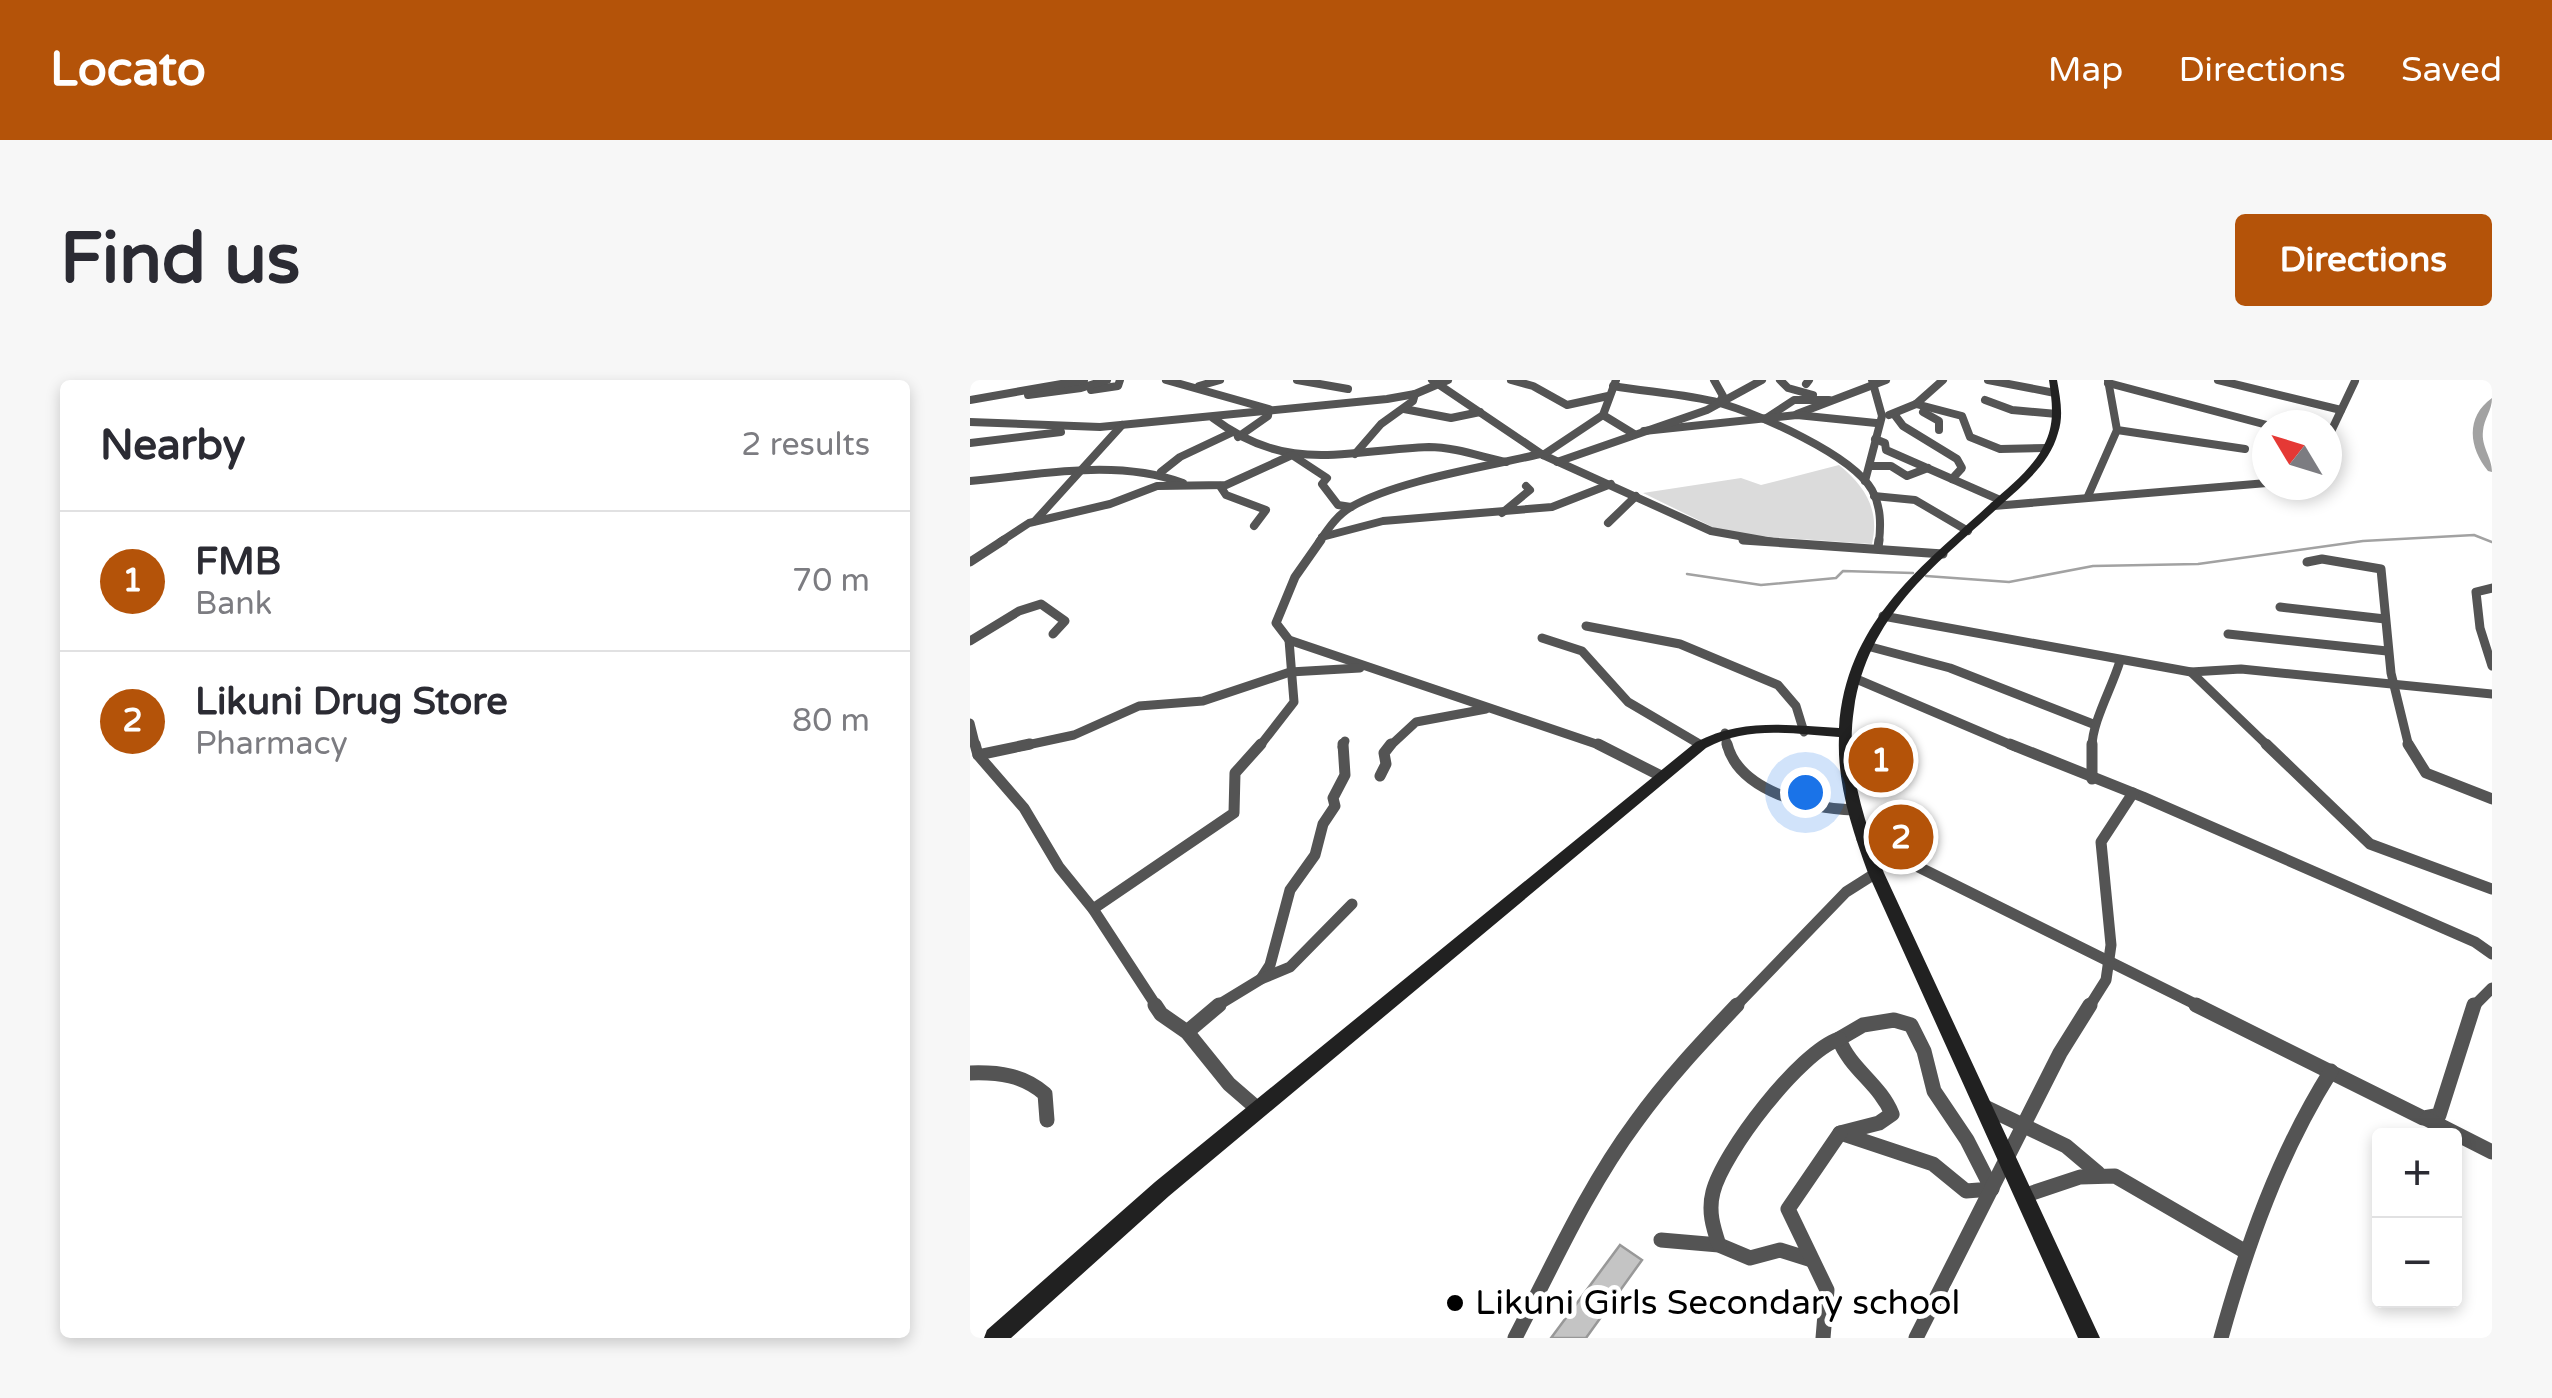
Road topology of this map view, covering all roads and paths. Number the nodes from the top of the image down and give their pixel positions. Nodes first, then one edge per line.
1 (1107, 380) edge
2 (1120, 380) edge
3 (1166, 380) edge
4 (1220, 380) edge
5 (1297, 380) edge
6 (1356, 380) edge
7 (1511, 380) edge
8 (1714, 380) edge
9 (1762, 380) edge
10 (1780, 380) edge
11 (1886, 380) edge
12 (1943, 380) edge
13 (1988, 380) edge
14 (2218, 380) edge
15 (2356, 380) edge
16 (1439, 381) edge
17 (1854, 382) edge
18 (1871, 382) edge
19 (2108, 382) edge
20 (1614, 383) edge
21 (1083, 384) edge
22 (1200, 385) edge
23 (2054, 386) edge
24 (1348, 390) junction
25 (1414, 394) junction
26 (1608, 396) junction
27 (1817, 396) junction
28 (970, 400) edge
29 (1829, 400) junction
30 (1985, 400) dead end
31 (1339, 403) junction
32 (1719, 404) junction
33 (1573, 405) junction
34 (1913, 406) junction
35 (1404, 408) junction
36 (1269, 410) junction
37 (2341, 410) joint
38 (1480, 412) junction
39 (1603, 414) junction
40 (1894, 414) junction
41 (2057, 414) junction
42 (1209, 416) junction
43 (1793, 416) junction
44 (1765, 419) junction
45 (1879, 421) junction
46 (2252, 421) edge
47 (970, 422) edge
48 (1122, 425) junction
49 (1090, 428) junction
50 (1940, 430) dead end
51 (2116, 430) junction
52 (1644, 431) junction
53 (1235, 434) junction
54 (1634, 434) junction
55 (1875, 439) junction
56 (970, 442) edge
57 (2047, 448) junction
58 (2245, 449) dead end
59 (1355, 454) junction
60 (1292, 455) junction
61 (1541, 455) junction
62 (1506, 462) junction
63 (1557, 462) junction
64 (1872, 466) junction
65 (1928, 468) junction
66 (1161, 472) junction
67 (1077, 473) junction
68 (1952, 479) junction
69 (970, 481) edge
70 (1865, 481) junction
71 (2252, 483) edge
72 (1187, 484) junction
73 (1612, 484) junction
74 (1220, 486) junction
75 (1526, 486) dead end
76 (1636, 496) junction
77 (1874, 496) junction
78 (2088, 496) junction
79 (1997, 503) junction
80 (1351, 508) junction
81 (1502, 514) junction
82 (1034, 522) junction
83 (1608, 523) dead end
84 (1254, 526) dead end
85 (1968, 531) junction
86 (1322, 537) junction
87 (1878, 547) junction
88 (1943, 554) junction
89 (970, 562) edge
90 (2307, 562) dead end
91 (2492, 588) edge
92 (2280, 606) dead end
93 (1883, 616) junction
94 (2385, 619) junction
95 (1586, 626) dead end
96 (1054, 634) dead end
97 (2228, 634) dead end
98 (1542, 638) dead end
99 (1288, 640) junction
100 (970, 641) edge
101 (1867, 646) junction
102 (2387, 652) junction
103 (2120, 662) junction
104 (2492, 666) edge
105 (1368, 668) junction
106 (1290, 672) junction
107 (2191, 672) junction
108 (1854, 678) junction
109 (2394, 686) junction
110 (2492, 694) edge
111 (1486, 708) junction
112 (970, 723) edge
113 (2093, 724) junction
114 (1804, 732) junction
115 (1725, 733) junction
116 (1843, 733) junction
117 (1345, 741) dead end
118 (1700, 745) junction
119 (978, 756) junction
120 (1380, 776) dead end
121 (1661, 776) junction
122 (2092, 779) junction
123 (2133, 794) junction
124 (2492, 799) edge
125 (1854, 810) junction
126 (1862, 839) junction
127 (1876, 873) junction
128 (2492, 889) edge
129 (1352, 904) dead end
130 (1093, 909) junction
131 (2492, 954) edge
132 (2110, 965) junction
133 (1262, 979) junction
134 (2492, 988) edge
135 (1187, 1032) junction
136 (1839, 1039) junction
137 (2332, 1071) junction
138 (970, 1074) edge
139 (1981, 1104) junction
140 (1258, 1110) junction
141 (2424, 1118) junction
142 (1046, 1120) dead end
143 (2024, 1127) junction
144 (1840, 1133) junction
145 (2492, 1152) edge
146 (2006, 1161) junction
147 (2098, 1172) junction
148 (1992, 1189) junction
149 (2023, 1196) junction
150 (1661, 1240) dead end
151 (1719, 1244) junction
152 (2246, 1252) junction
153 (1812, 1260) junction
154 (995, 1338) edge
155 (1516, 1338) edge
156 (1823, 1338) edge
157 (1916, 1338) edge
158 (2089, 1338) edge
159 (2221, 1338) edge

1 - 21 street
2 - 21 street
3 - 22 street
4 - 22 street
5 - 24 street
6 - 24 street
7 - 33 street
8 - 32 street
9 - 32 street
10 - 27 street
11 - 18 street
12 - 34 street
13 - 23 street
14 - 37 street
15 - 37 street
16 - 25 street
16 - 38 street
17 - 18 street
18 - 29 street
18 - 45 street
19 - 46 street
19 - 51 street
20 - 26 street
20 - 32 street
21 - 28 street
22 - 36 street
23 - 41 main road
24 - 31 street
25 - 31 street
25 - 35 street
26 - 33 street
26 - 39 street
27 - 29 street
27 - 44 street
29 - 43 street
30 - 41 street
31 - 36 street
32 - 44 street
32 - 52 street
33 - 39 street
34 - 40 street
34 - 50 street
34 - 57 street
35 - 38 street
35 - 59 street
36 - 42 street
36 - 53 street
38 - 61 street
39 - 54 street
39 - 61 street
40 - 45 street
40 - 68 street
41 - 57 main road
42 - 48 street
42 - 53 street
43 - 44 street
43 - 45 street
44 - 52 street
44 - 70 street
45 - 55 street
47 - 49 street
48 - 49 street
48 - 67 street
49 - 56 street
51 - 58 street
51 - 78 street
52 - 54 street
53 - 60 street
53 - 66 street
54 - 63 street
55 - 64 street
55 - 65 street
57 - 79 main road
59 - 60 street
59 - 62 street
60 - 74 street
60 - 80 street
61 - 62 street
61 - 63 street
62 - 80 street
63 - 73 street
64 - 65 street
64 - 70 street
65 - 68 street
66 - 67 street
66 - 72 street
67 - 69 street
67 - 82 street
68 - 79 street
70 - 77 street
71 - 78 street
72 - 74 street
72 - 82 street
73 - 76 street
73 - 81 street
74 - 84 street
75 - 81 street
76 - 83 street
76 - 87 street
77 - 85 street
77 - 87 street
78 - 79 street
79 - 85 main road
80 - 86 street
81 - 86 street
82 - 89 street
85 - 88 main road
86 - 99 street
87 - 88 street
88 - 93 main road
90 - 94 street
91 - 104 street
92 - 94 street
93 - 101 main road
93 - 103 street
94 - 102 street
95 - 114 street
96 - 100 street
97 - 102 street
98 - 118 street
99 - 105 street
99 - 106 street
101 - 108 main road
101 - 113 street
102 - 109 street
103 - 107 street
103 - 113 street
105 - 106 street
105 - 111 street
106 - 119 street
106 - 130 street
107 - 109 street
107 - 128 street
108 - 116 main road
108 - 122 street
109 - 110 street
109 - 124 street
111 - 120 street
111 - 121 street
112 - 119 street
113 - 122 street
114 - 115 main road
114 - 116 main road
115 - 118 main road
115 - 125 street
116 - 125 main road
117 - 133 street
118 - 121 main road
119 - 130 street
121 - 140 main road
122 - 123 street
123 - 131 street
123 - 132 street
125 - 126 main road
126 - 127 main road
126 - 132 street
127 - 139 main road
127 - 155 street
129 - 133 street
130 - 135 street
132 - 137 street
132 - 143 street
133 - 135 street
134 - 141 street
135 - 140 street
136 - 144 street
136 - 148 street
136 - 151 street
137 - 141 street
137 - 152 street
138 - 142 street
139 - 143 street
139 - 146 main road
140 - 154 main road
141 - 145 street
143 - 146 street
143 - 147 street
144 - 148 street
144 - 153 street
146 - 148 street
146 - 149 main road
147 - 149 street
147 - 152 street
148 - 157 street
149 - 158 main road
150 - 151 street
151 - 153 street
152 - 159 street
153 - 156 street

